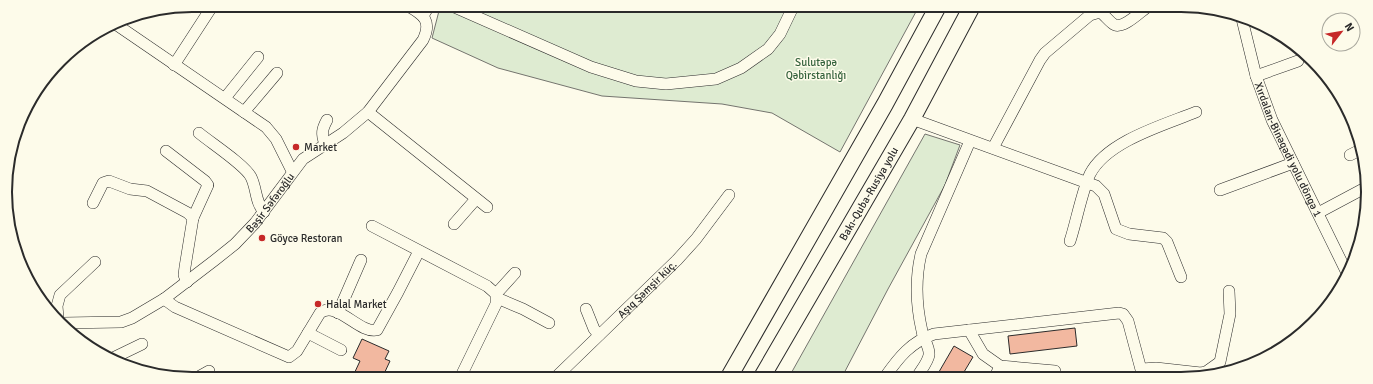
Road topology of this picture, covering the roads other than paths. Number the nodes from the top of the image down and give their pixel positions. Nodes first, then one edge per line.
1 (208, 12) edge
2 (417, 12) edge
3 (425, 12) edge
4 (466, 12) edge
5 (791, 12) edge
6 (934, 12) edge
7 (969, 12) edge
8 (1095, 12) edge
9 (1100, 12) edge
10 (1140, 12) edge
11 (423, 16) junction
12 (1243, 23) edge
13 (120, 27) edge
14 (258, 57) dead end
15 (1298, 61) dead end
16 (174, 65) junction
17 (277, 74) dead end
18 (1256, 76) junction
19 (225, 98) junction
20 (244, 112) junction
21 (368, 112) junction
22 (1196, 112) dead end
23 (912, 119) junction
24 (327, 120) dead end
25 (199, 133) dead end
26 (970, 141) junction
27 (325, 144) junction
28 (993, 148) junction
29 (166, 151) dead end
30 (1357, 152) edge
31 (1350, 155) dead end
32 (1293, 163) junction
33 (292, 172) junction
34 (1088, 182) junction
35 (1220, 190) dead end
36 (1361, 190) edge
37 (729, 195) dead end
38 (476, 199) junction
39 (93, 203) dead end
40 (487, 208) dead end
41 (264, 212) junction
42 (1318, 213) junction
43 (193, 218) junction
44 (454, 224) dead end
45 (372, 226) dead end
46 (1070, 241) dead end
47 (419, 251) junction
48 (361, 260) dead end
49 (95, 262) dead end
50 (1344, 267) edge
51 (515, 273) dead end
52 (1181, 277) dead end
53 (187, 282) junction
54 (1229, 291) dead end
55 (497, 296) junction
56 (164, 299) junction
57 (586, 309) dead end
58 (57, 311) edge
59 (338, 313) junction
60 (69, 323) edge
61 (549, 323) dead end
62 (969, 330) junction
63 (308, 333) junction
64 (599, 336) junction
65 (923, 338) junction
66 (142, 344) dead end
67 (340, 350) dead end
68 (118, 356) edge
69 (1000, 366) junction
70 (1209, 370) edge
71 (1055, 371) dead end
72 (463, 372) edge
73 (562, 372) edge
74 (731, 372) edge
75 (765, 372) edge
76 (889, 372) edge
77 (920, 372) edge
78 (997, 372) edge
79 (1143, 372) edge
80 (1146, 372) edge
81 (1192, 372) edge

1 - 16 street
2 - 11 street
3 - 11 street
4 - 5 street
6 - 74 highway
7 - 23 highway, Bakı-Quba-Rusiya yolu
8 - 28 street
9 - 10 street
11 - 21 street, Bəşir Səfəroğlu
12 - 18 street, Xırdalan-Binəqədi yolu döngə 1
13 - 16 street
14 - 19 street
15 - 18 street
16 - 19 street
17 - 20 street
18 - 32 street, Xırdalan-Binəqədi yolu döngə 1
19 - 20 street
20 - 33 street
21 - 27 street, Bəşir Səfəroğlu
21 - 38 street
22 - 34 street
23 - 26 street
23 - 75 highway, Bakı-Quba-Rusiya yolu
24 - 27 street
25 - 41 street
26 - 28 street
26 - 65 street
27 - 33 street, Bəşir Səfəroğlu
28 - 34 street
29 - 43 street
30 - 31 street
32 - 35 street
32 - 42 street, Xırdalan-Binəqədi yolu döngə 1
33 - 41 street, Bəşir Səfəroğlu
34 - 46 street
34 - 52 street
36 - 42 street
37 - 64 street, Aşıq Şəmşir küç.
38 - 40 street
38 - 44 street
39 - 43 street
41 - 53 street, Bəşir Səfəroğlu
42 - 50 street, Xırdalan-Binəqədi yolu döngə 1
43 - 53 street
45 - 47 street
47 - 55 street
47 - 59 street
48 - 59 street
49 - 58 street
51 - 55 street
53 - 56 street, Bəşir Səfəroğlu
54 - 70 street
55 - 61 street
55 - 72 street
56 - 60 street, Bəşir Səfəroğlu
56 - 63 street
57 - 64 street
59 - 63 street
62 - 65 street
62 - 69 street
62 - 79 street
63 - 67 street
64 - 73 street, Aşıq Şəmşir küç.
65 - 76 street
65 - 77 street
66 - 68 street
69 - 71 street
69 - 78 street
80 - 81 street

